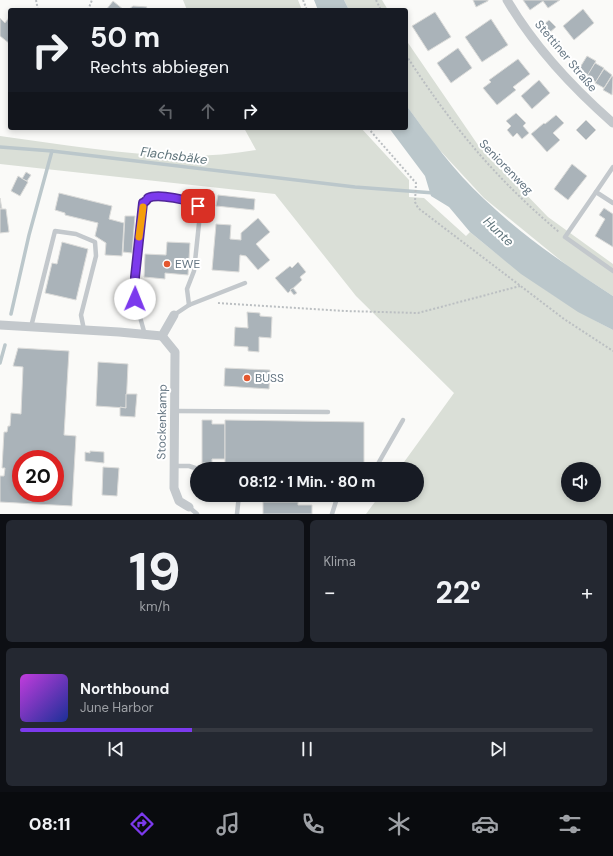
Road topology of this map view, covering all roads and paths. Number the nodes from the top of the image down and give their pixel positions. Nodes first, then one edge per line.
1 (507, 0) edge
2 (408, 58) edge
3 (613, 123) edge
4 (370, 130) edge
5 (613, 167) edge
6 (596, 192) junction
7 (613, 203) edge
8 (565, 237) junction
9 (613, 271) edge
10 (245, 283) dead end
11 (520, 286) junction
12 (215, 303) dead end
13 (189, 304) junction
14 (174, 316) joint
15 (0, 325) edge
16 (31, 327) junction
17 (84, 330) junction
18 (145, 335) junction
19 (162, 336) junction
20 (613, 351) edge
21 (175, 411) junction
22 (328, 412) dead end
23 (403, 420) dead end
24 (379, 462) edge
25 (174, 466) junction
26 (190, 466) edge
27 (238, 502) edge
28 (336, 502) edge
29 (189, 507) joint
30 (197, 514) edge
31 (237, 514) edge
32 (332, 514) edge

1 - 3 street, Stettiner Straße
2 - 8 path, Seniorenweg
4 - 11 path
5 - 6 lane
6 - 7 lane
6 - 8 lane
8 - 9 lane
10 - 13 lane
11 - 12 path
11 - 20 path
13 - 14 lane
13 - 18 lane
14 - 19 street
15 - 16 street
16 - 17 street
16 - 17 lane
17 - 18 street
18 - 19 street
19 - 21 street, Stockenkamp
21 - 22 lane
21 - 25 street, Stockenkamp
23 - 24 lane
25 - 26 lane
25 - 29 street, Stockenkamp
27 - 31 lane
28 - 32 lane
29 - 30 lane

